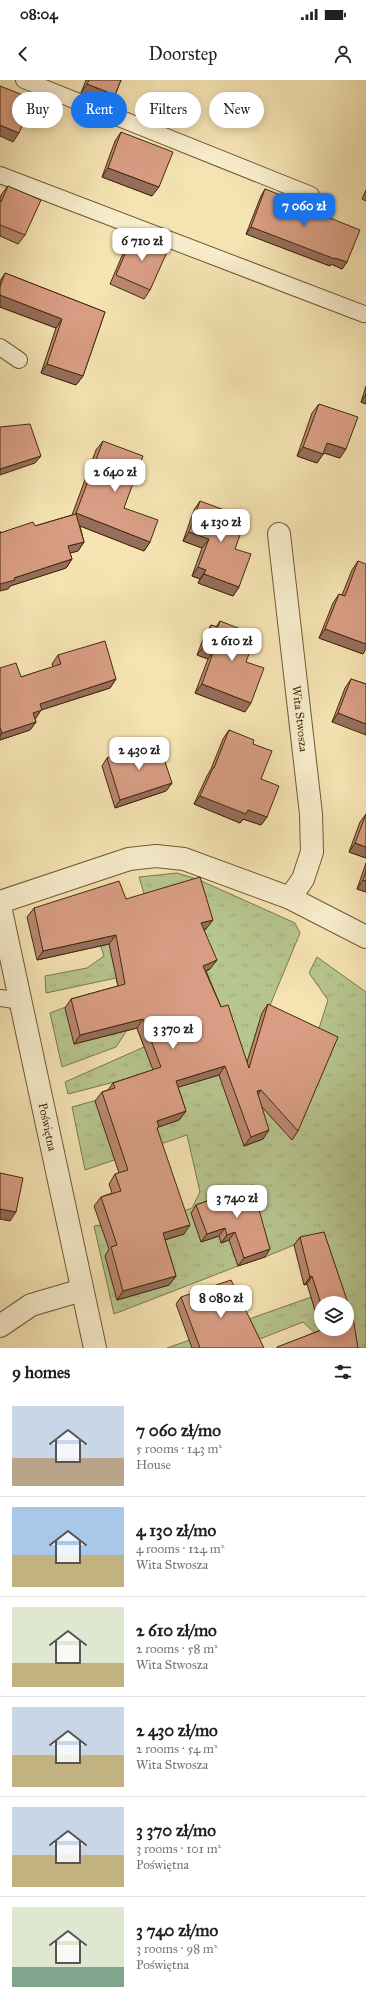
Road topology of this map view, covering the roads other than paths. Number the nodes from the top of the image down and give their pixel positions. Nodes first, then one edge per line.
1 (24, 80) edge
2 (0, 175) edge
3 (310, 195) dead end
4 (364, 314) dead end
5 (0, 347) edge
6 (19, 360) dead end
7 (280, 534) dead end
8 (290, 898) junction
9 (0, 902) edge
10 (0, 906) edge
11 (366, 937) edge
12 (0, 998) edge
13 (21, 1002) junction
14 (82, 1290) junction
15 (0, 1326) edge
16 (95, 1348) edge

1 - 3 lane
2 - 4 lane
5 - 6 lane
7 - 8 street, Wita Stwosza
8 - 9 street
8 - 11 street
10 - 13 street, Poświętna
12 - 13 lane
13 - 14 street, Poświętna
14 - 15 street
14 - 16 street, Poświętna

